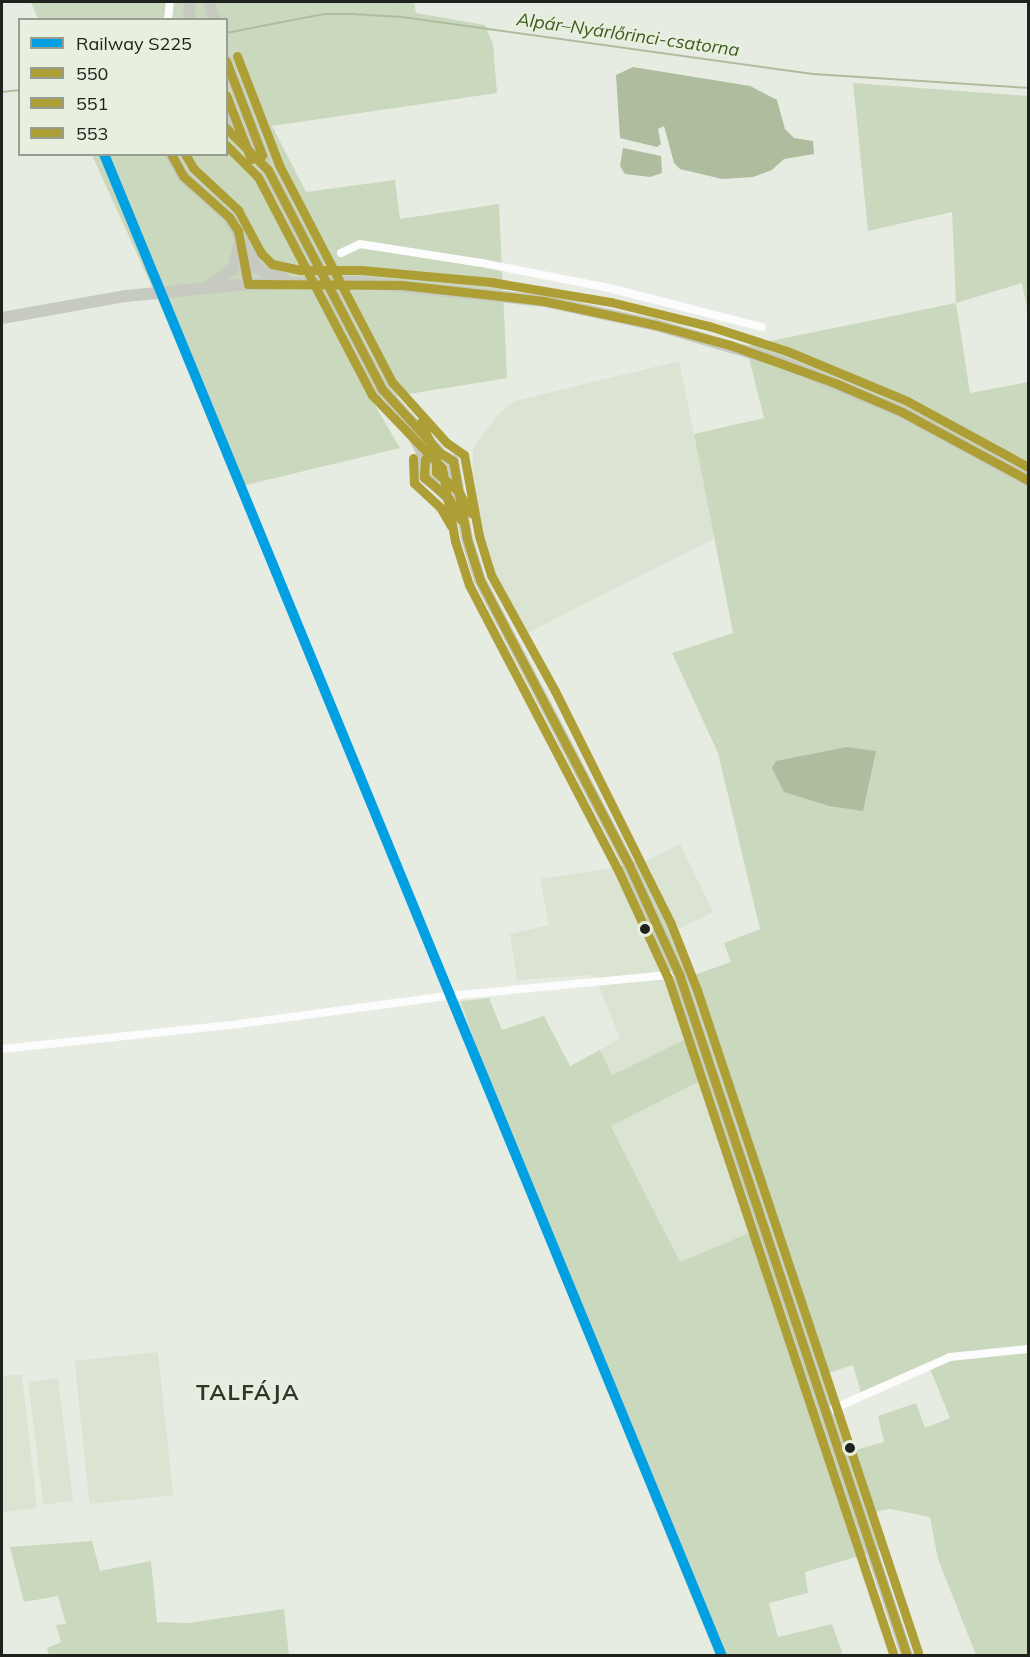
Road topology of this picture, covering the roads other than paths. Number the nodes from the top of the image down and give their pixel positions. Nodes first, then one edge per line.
1 (170, 2) edge
2 (192, 2) edge
3 (209, 2) edge
4 (168, 18) edge
5 (189, 18) edge
6 (194, 18) edge
7 (213, 18) edge
8 (228, 65) edge
9 (231, 130) edge
10 (172, 156) edge
11 (268, 170) junction
12 (241, 237) junction
13 (341, 253) dead end
14 (302, 282) junction
15 (248, 284) junction
16 (199, 288) junction
17 (2, 318) edge
18 (762, 327) dead end
19 (400, 412) junction
20 (440, 452) junction
21 (425, 459) junction
22 (455, 473) junction
23 (1029, 480) edge
24 (436, 486) junction
25 (466, 534) junction
26 (679, 974) junction
27 (2, 1048) edge
28 (1029, 1349) edge
29 (826, 1412) junction
30 (907, 1656) edge

1 - 4 street
2 - 5 main road
2 - 6 main road
3 - 7 main road
8 - 11 main road
9 - 11 main road
10 - 12 main road
11 - 19 main road
12 - 14 main road
12 - 15 main road
12 - 16 main road
13 - 18 street
14 - 15 main road
14 - 23 main road
15 - 16 main road
16 - 17 main road
19 - 20 main road
19 - 21 main road
20 - 21 main road
20 - 22 main road
21 - 24 main road
22 - 24 main road
22 - 25 main road
24 - 25 main road
25 - 26 main road
26 - 27 street
26 - 29 main road
28 - 29 street
29 - 30 main road

